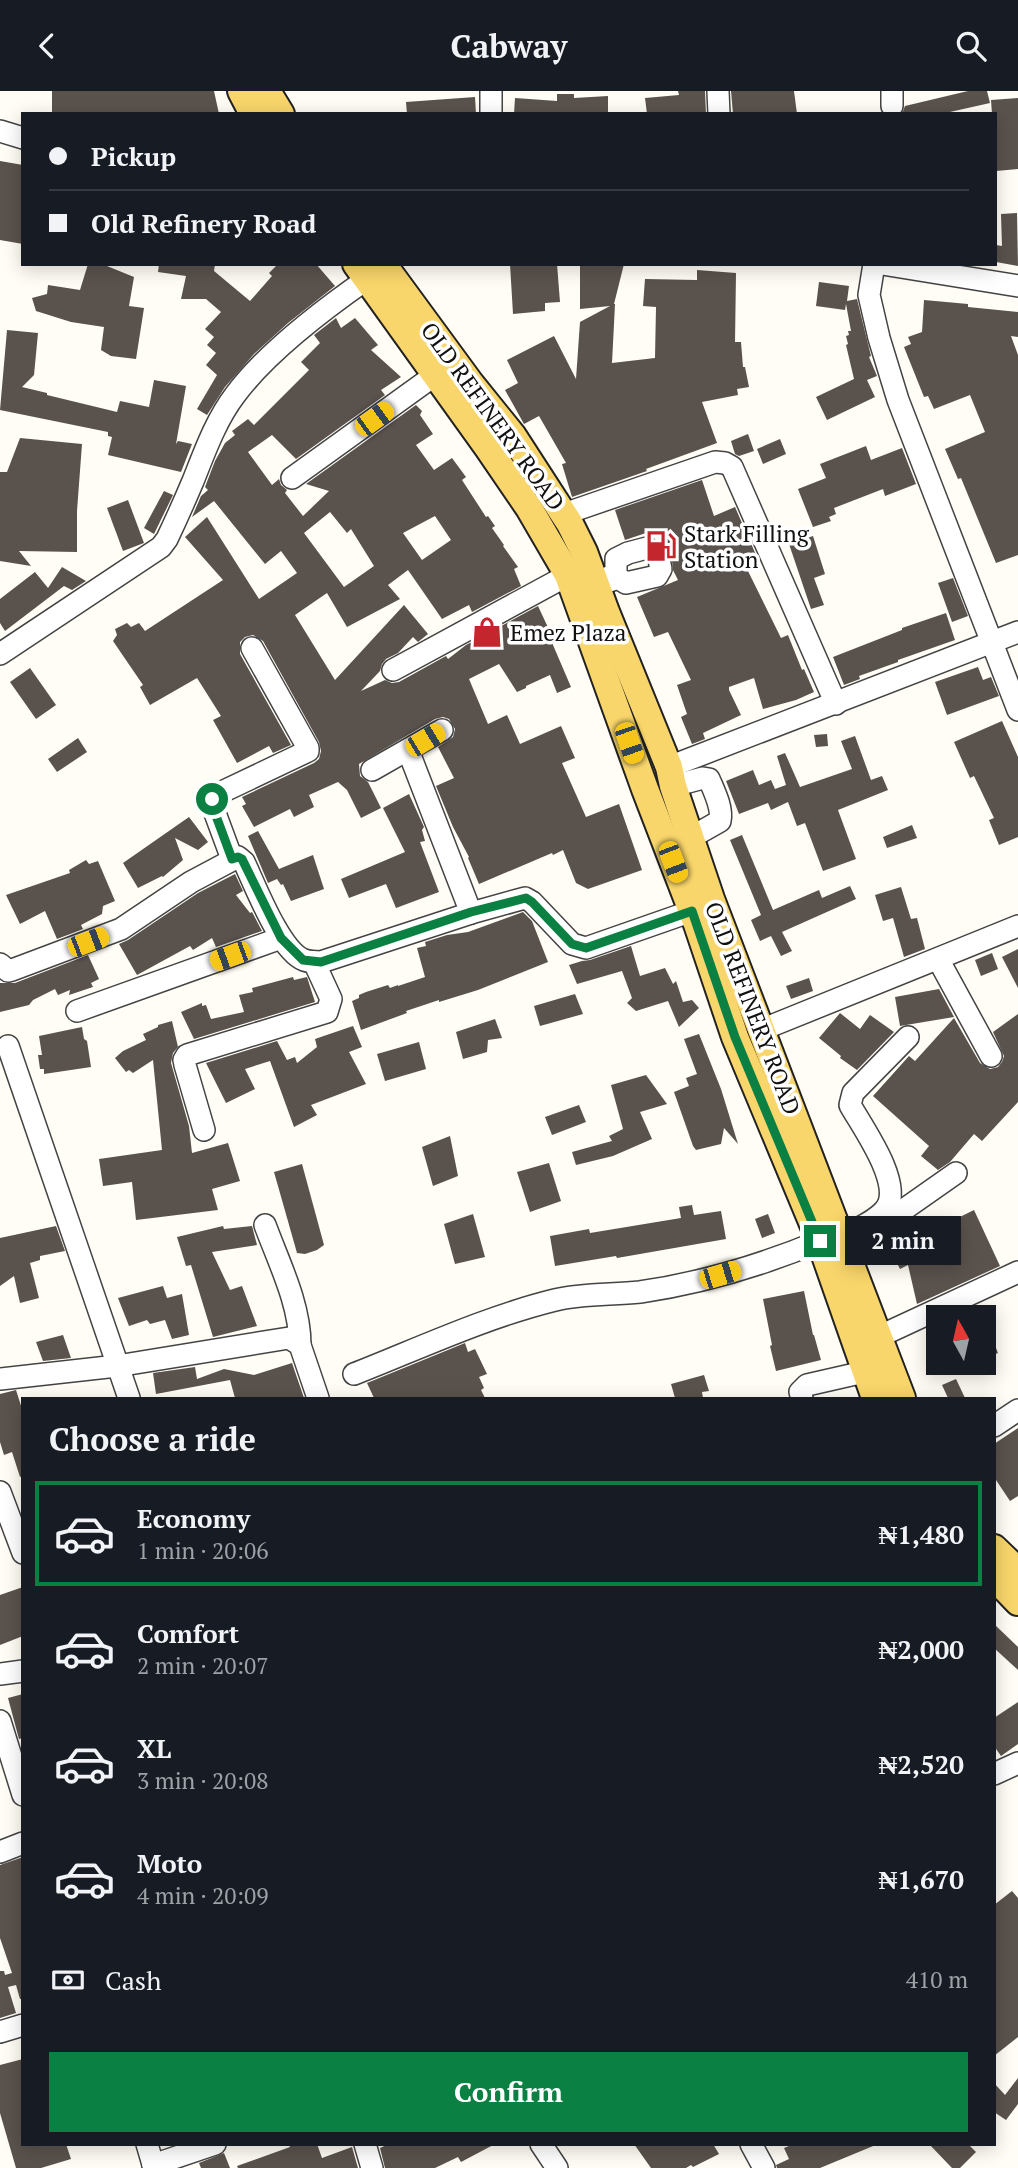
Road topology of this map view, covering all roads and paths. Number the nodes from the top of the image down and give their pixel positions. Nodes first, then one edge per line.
1 (241, 91) edge
2 (267, 91) edge
3 (491, 91) edge
4 (718, 91) edge
5 (252, 112) edge
6 (280, 112) edge
7 (491, 112) edge
8 (719, 112) edge
9 (0, 131) edge
10 (21, 137) edge
11 (874, 266) edge
12 (894, 266) edge
13 (369, 269) edge
14 (1018, 286) edge
15 (435, 375) junction
16 (292, 478) dead end
17 (564, 514) junction
18 (568, 575) junction
19 (1018, 632) edge
20 (991, 642) junction
21 (252, 648) dead end
22 (0, 654) edge
23 (393, 670) dead end
24 (836, 704) junction
25 (1018, 710) edge
26 (442, 730) dead end
27 (408, 750) junction
28 (372, 770) dead end
29 (671, 776) junction
30 (690, 838) junction
31 (232, 859) junction
32 (692, 911) junction
33 (471, 912) junction
34 (1018, 926) edge
35 (281, 938) junction
36 (938, 959) junction
37 (314, 962) junction
38 (0, 964) edge
39 (76, 1011) dead end
40 (761, 1030) junction
41 (908, 1037) dead end
42 (8, 1046) dead end
43 (991, 1056) dead end
44 (204, 1130) dead end
45 (957, 1173) dead end
46 (265, 1224) dead end
47 (835, 1243) junction
48 (1018, 1272) edge
49 (878, 1337) junction
50 (300, 1345) junction
51 (117, 1366) junction
52 (864, 1372) junction
53 (354, 1374) dead end
54 (0, 1379) edge
55 (129, 1397) edge
56 (318, 1397) edge
57 (802, 1397) edge
58 (875, 1397) edge
59 (902, 1397) edge
60 (1018, 1410) edge
61 (996, 1425) edge
62 (0, 1492) edge
63 (21, 1548) edge
64 (996, 1550) edge
65 (1018, 1571) edge
66 (996, 1579) edge
67 (1018, 1602) edge
68 (21, 1671) edge
69 (0, 1674) edge
70 (0, 1721) edge
71 (1018, 1763) edge
72 (996, 1772) edge
73 (21, 1789) edge
74 (21, 1844) edge
75 (0, 1852) edge
76 (21, 2026) edge
77 (0, 2032) edge
78 (148, 2146) edge
79 (209, 2146) edge
80 (366, 2146) edge
81 (542, 2146) edge
82 (752, 2146) edge
83 (153, 2166) edge
84 (372, 2168) edge
85 (557, 2168) edge
86 (764, 2168) edge

1 - 5 main road
2 - 6 main road
3 - 7 street
4 - 8 street
9 - 10 street
11 - 20 street
12 - 14 street
13 - 15 main road, OLD REFINERY ROAD
13 - 17 main road, OLD REFINERY ROAD
13 - 22 street
15 - 16 street
15 - 18 main road, OLD REFINERY ROAD
17 - 24 street
17 - 29 main road, OLD REFINERY ROAD
18 - 23 street
18 - 32 main road, OLD REFINERY ROAD
19 - 20 street
20 - 24 street
20 - 25 street
21 - 31 street
24 - 29 street
26 - 27 street
27 - 28 street
27 - 33 street
29 - 30 main road, OLD REFINERY ROAD
29 - 30 street
30 - 40 main road, OLD REFINERY ROAD
31 - 35 street
31 - 38 street
32 - 33 street
32 - 47 main road, OLD REFINERY ROAD
33 - 37 street
34 - 36 street
35 - 37 street
35 - 39 street
36 - 40 street
36 - 43 street
37 - 44 street
40 - 47 main road, OLD REFINERY ROAD
41 - 47 street
42 - 51 street
45 - 47 street
46 - 50 street
47 - 49 main road, OLD REFINERY ROAD
47 - 52 main road, OLD REFINERY ROAD
47 - 53 street
48 - 49 street
49 - 59 main road, OLD REFINERY ROAD
50 - 51 street
50 - 56 street
51 - 54 street
51 - 55 street
52 - 57 street
52 - 58 main road, OLD REFINERY ROAD
60 - 61 street
62 - 63 street
64 - 65 main road
66 - 67 main road
68 - 69 street
70 - 73 street
71 - 72 street
74 - 75 street
76 - 77 street
78 - 83 street
79 - 83 street
80 - 84 street
81 - 85 street
82 - 86 street

